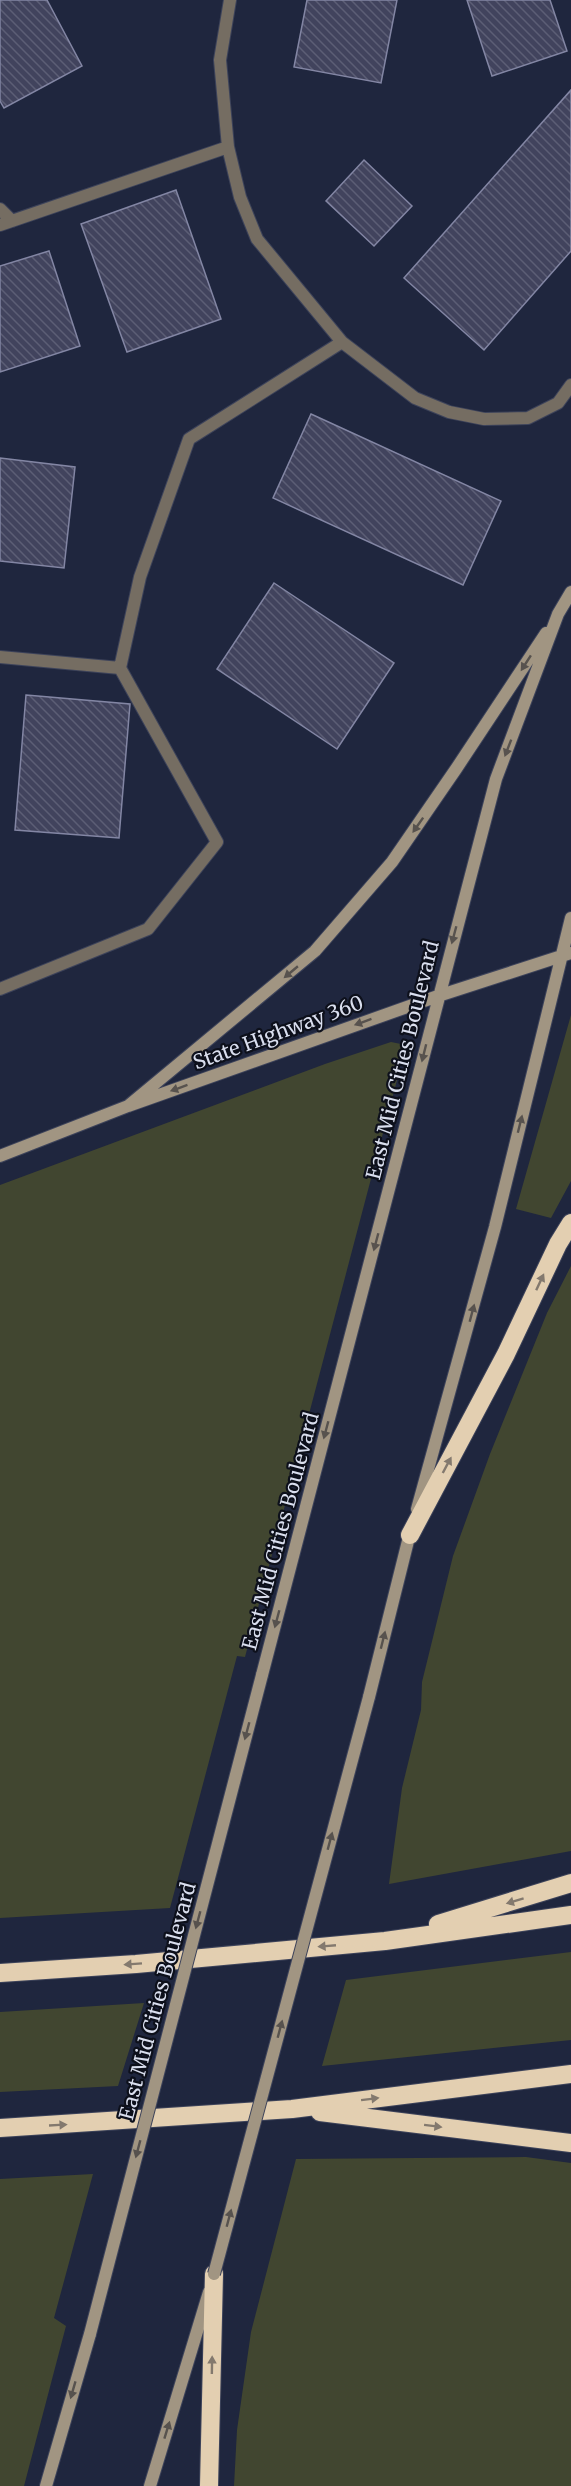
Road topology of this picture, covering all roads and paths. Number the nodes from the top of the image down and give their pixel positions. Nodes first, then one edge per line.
1 (230, 0) edge
2 (228, 147) junction
3 (0, 209) edge
4 (6, 223) edge
5 (342, 342) junction
6 (571, 385) edge
7 (571, 592) edge
8 (558, 614) junction
9 (0, 657) edge
10 (120, 668) junction
11 (571, 918) edge
12 (566, 955) edge
13 (0, 989) edge
14 (438, 996) junction
15 (128, 1106) junction
16 (0, 1156) edge
17 (571, 1223) edge
18 (410, 1535) junction
19 (571, 1883) edge
20 (571, 1915) edge
21 (385, 1941) junction
22 (0, 1973) edge
23 (571, 2074) edge
24 (291, 2109) junction
25 (0, 2128) edge
26 (571, 2143) edge
27 (214, 2274) junction
28 (46, 2486) edge
29 (150, 2486) edge
30 (209, 2486) edge

1 - 2 lane
2 - 4 lane
2 - 5 lane
3 - 4 lane
5 - 6 lane
5 - 10 lane
7 - 8 main road, East Mid Cities Boulevard
8 -> 14 main road, East Mid Cities Boulevard
8 -> 15 main road
9 - 10 lane
10 - 13 lane
11 - 12 main road
12 - 14 main road, State Highway 360
18 -> 12 main road
14 -> 15 main road, State Highway 360
14 -> 28 main road, East Mid Cities Boulevard, bridge
15 - 16 main road, State Highway 360
18 -> 17 highway
27 -> 18 main road, bridge
19 -> 21 highway
20 - 21 highway
21 -> 22 highway
24 -> 23 highway
25 -> 24 highway
24 -> 26 highway
29 -> 27 main road
30 -> 27 highway

